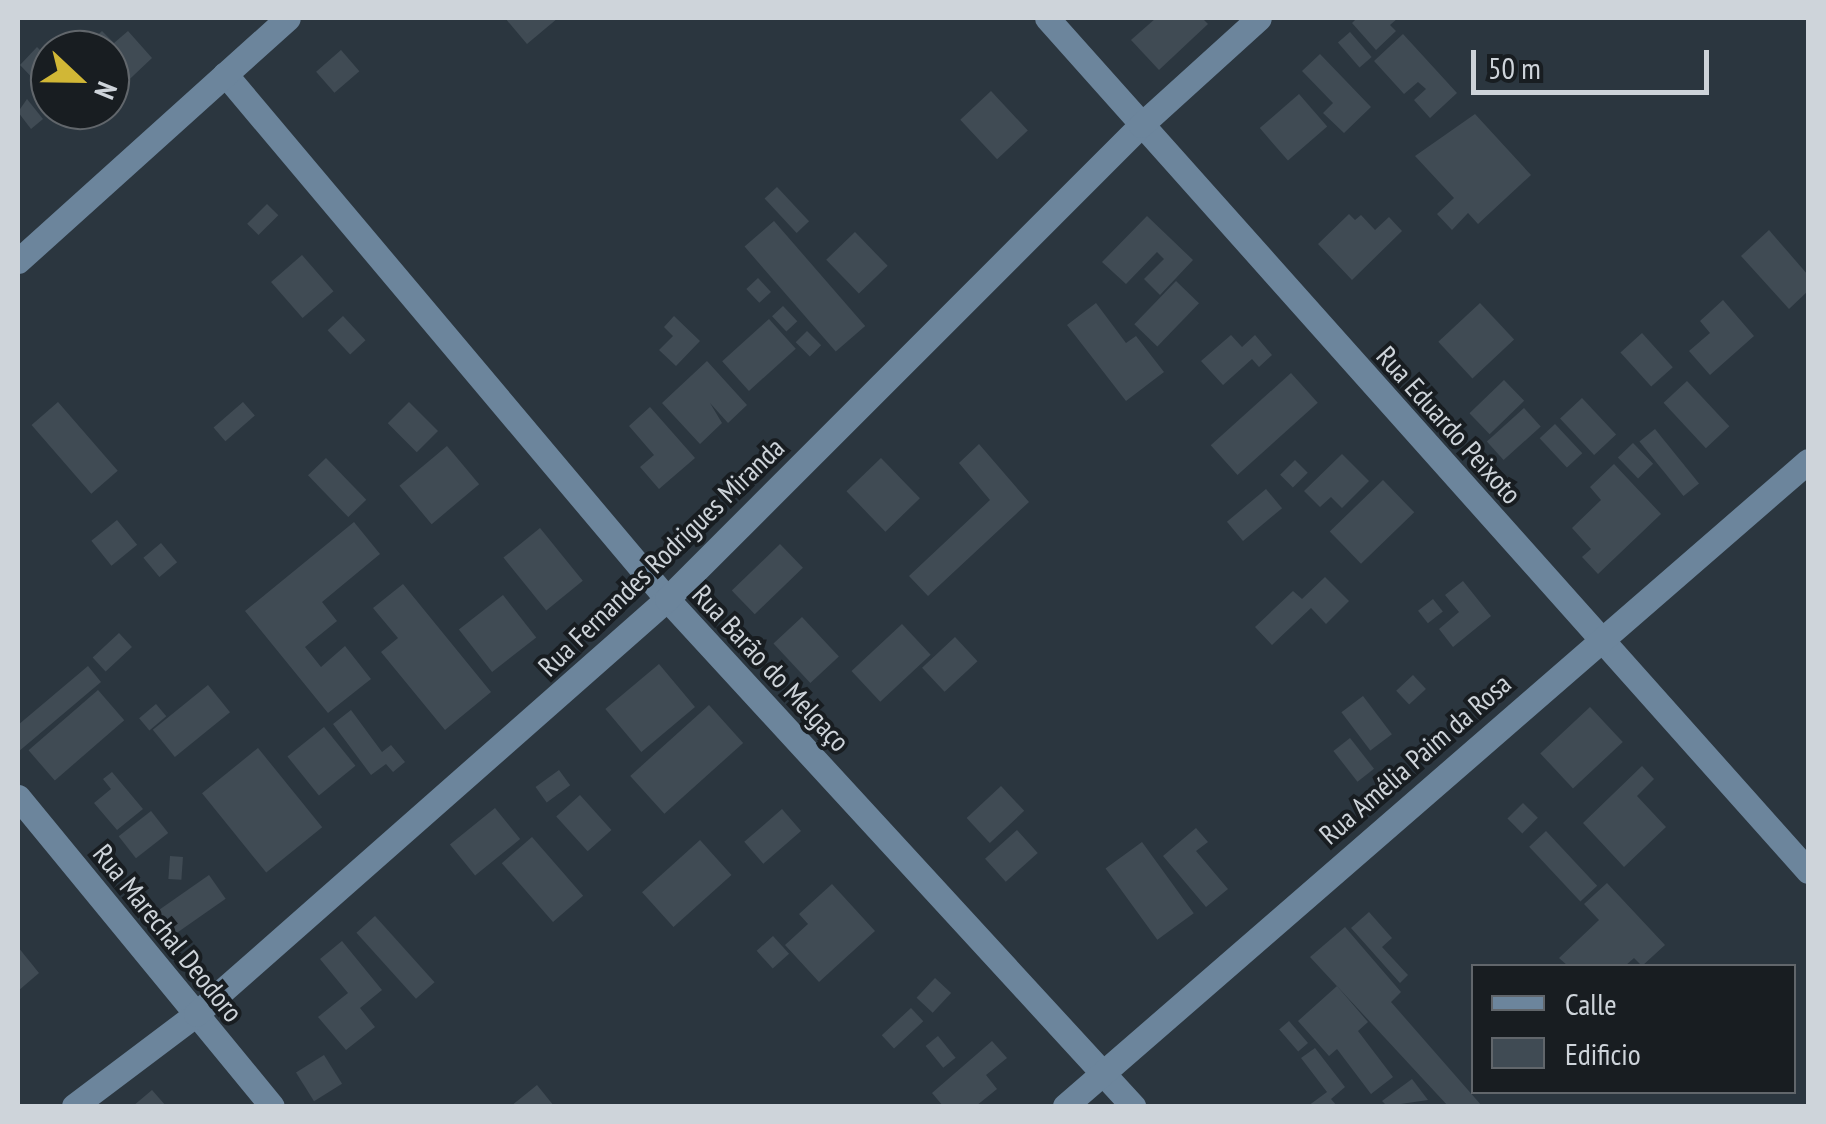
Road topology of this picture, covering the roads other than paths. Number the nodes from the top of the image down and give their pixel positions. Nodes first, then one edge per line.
1 (1046, 18) edge
2 (1259, 18) edge
3 (278, 21) edge
4 (224, 74) junction
5 (1141, 125) junction
6 (18, 262) edge
7 (1808, 460) edge
8 (667, 599) junction
9 (1598, 637) junction
10 (18, 797) edge
11 (1808, 871) edge
12 (196, 1014) junction
13 (1104, 1074) junction
14 (74, 1106) edge
15 (272, 1106) edge
16 (1065, 1106) edge
17 (1133, 1106) edge

1 - 5 street, Rua Eduardo Peixoto
2 - 5 street, Rua Fernandes Rodrigues Miranda
3 - 4 street
4 - 6 street
4 - 8 street, Rua Barão do Melgaço
5 - 8 street, Rua Fernandes Rodrigues Miranda
5 - 9 street, Rua Eduardo Peixoto
7 - 9 street, Rua Amélia Paim da Rosa
8 - 12 street, Rua Fernandes Rodrigues Miranda
8 - 13 street, Rua Barão do Melgaço
9 - 11 street, Rua Eduardo Peixoto
9 - 13 street, Rua Amélia Paim da Rosa
10 - 12 street, Rua Marechal Deodoro
12 - 14 street, Rua Fernandes Rodrigues Miranda
12 - 15 street, Rua Marechal Deodoro
13 - 16 street, Rua Amélia Paim da Rosa
13 - 17 street, Rua Barão do Melgaço

